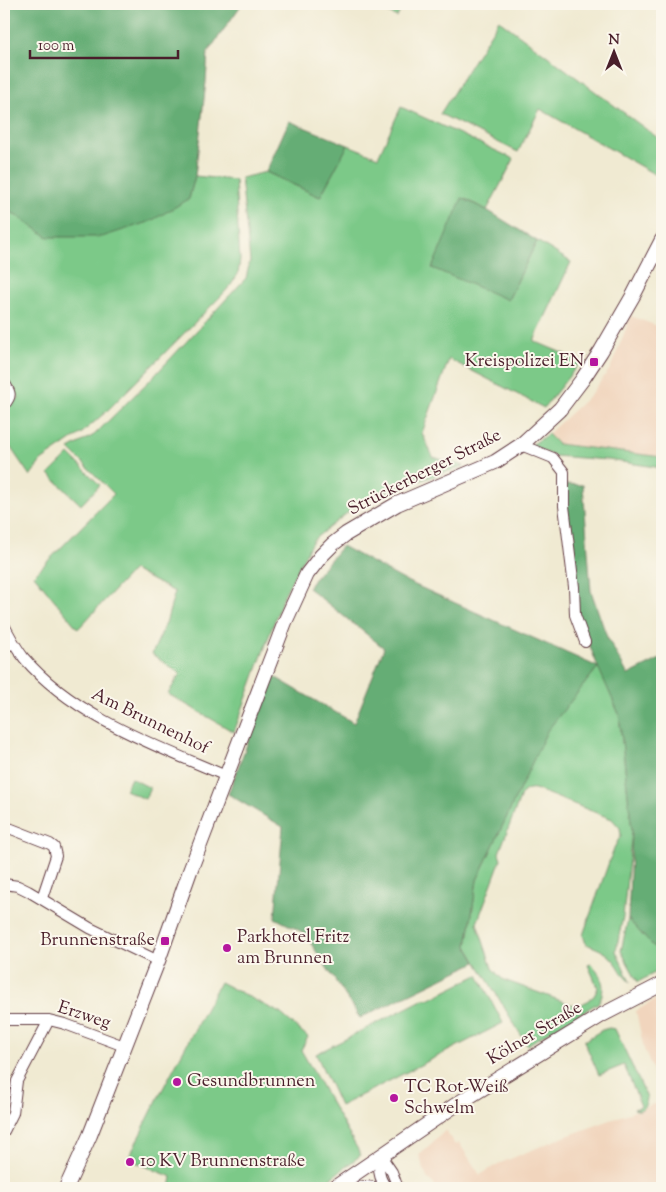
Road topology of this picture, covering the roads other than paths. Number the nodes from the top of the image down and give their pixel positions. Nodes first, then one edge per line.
1 (662, 240) edge
2 (4, 382) edge
3 (4, 405) edge
4 (521, 445) junction
5 (4, 625) edge
6 (585, 642) dead end
7 (13, 643) junction
8 (4, 648) edge
9 (226, 776) junction
10 (4, 826) edge
11 (4, 884) edge
12 (42, 898) junction
13 (158, 961) junction
14 (662, 984) edge
15 (4, 1020) edge
16 (49, 1020) junction
17 (124, 1046) junction
18 (4, 1131) edge
19 (381, 1156) junction
20 (66, 1188) edge
21 (334, 1188) edge
22 (351, 1188) edge
23 (383, 1188) edge
24 (387, 1188) edge
25 (398, 1188) edge

1 - 4 main road, Strückerberger Straße
2 - 3 street
4 - 6 street, Strückerberger Straße
4 - 9 main road, Strückerberger Straße
5 - 7 street, Am Brunnenhof
7 - 8 street
7 - 9 street, Am Brunnenhof
9 - 13 main road
10 - 12 street
11 - 12 street
12 - 13 street
13 - 17 main road
14 - 19 main road, Kölner Straße
15 - 16 street, Erzweg
16 - 17 street, Erzweg
16 - 18 street
17 - 20 main road
19 - 21 main road, Kölner Straße
19 - 24 street
19 - 25 street
22 - 23 street

